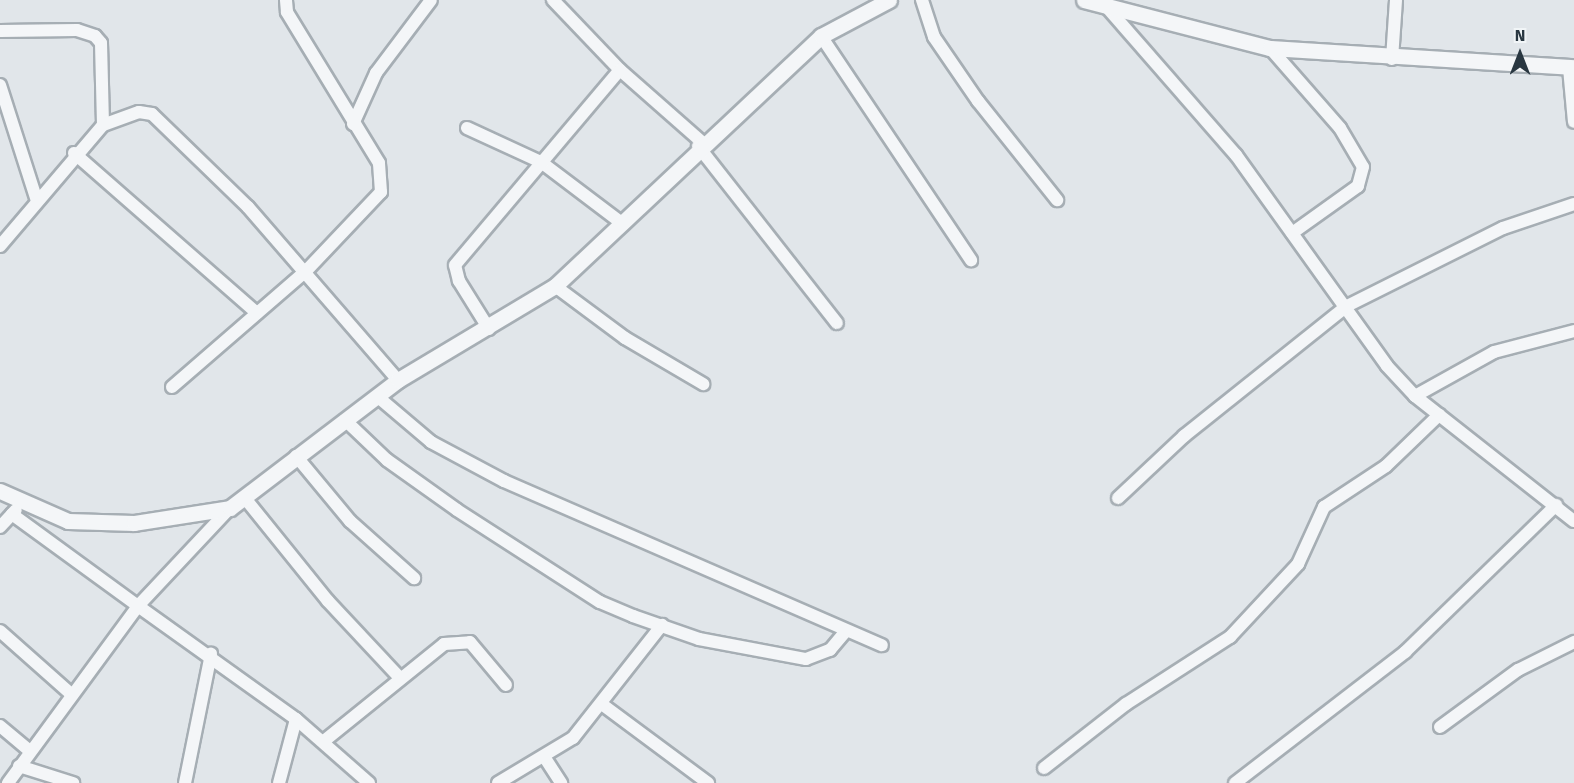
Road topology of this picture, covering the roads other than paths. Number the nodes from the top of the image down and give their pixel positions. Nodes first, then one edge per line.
1 (286, 0) edge
2 (431, 0) edge
3 (553, 0) edge
4 (922, 0) edge
5 (1084, 0) edge
6 (1396, 0) edge
7 (886, 1) edge
8 (1105, 5) junction
9 (0, 31) edge
10 (821, 36) junction
11 (1270, 48) junction
12 (1392, 59) junction
13 (1571, 68) edge
14 (620, 70) junction
15 (0, 86) edge
16 (1574, 122) edge
17 (352, 124) junction
18 (103, 125) junction
19 (467, 128) dead end
20 (700, 144) junction
21 (74, 153) junction
22 (542, 162) junction
23 (36, 198) junction
24 (1057, 200) dead end
25 (1574, 204) edge
26 (623, 224) junction
27 (1292, 233) junction
28 (0, 246) edge
29 (970, 260) dead end
30 (306, 272) junction
31 (555, 286) junction
32 (1347, 306) junction
33 (257, 313) junction
34 (837, 323) dead end
35 (489, 329) junction
36 (1574, 331) edge
37 (399, 380) junction
38 (704, 384) dead end
39 (172, 387) dead end
40 (1415, 396) junction
41 (378, 397) junction
42 (1439, 415) junction
43 (345, 420) junction
44 (296, 456) junction
45 (0, 491) edge
46 (244, 496) junction
47 (1118, 498) dead end
48 (1556, 505) junction
49 (230, 508) junction
50 (17, 509) junction
51 (1574, 522) edge
52 (0, 527) edge
53 (414, 578) dead end
54 (138, 606) junction
55 (662, 625) junction
56 (0, 631) edge
57 (845, 632) junction
58 (1574, 642) edge
59 (882, 645) dead end
60 (211, 654) junction
61 (399, 677) junction
62 (506, 685) dead end
63 (71, 694) junction
64 (603, 705) junction
65 (296, 719) junction
66 (0, 726) edge
67 (1440, 727) dead end
68 (324, 741) junction
69 (29, 750) junction
70 (545, 758) junction
71 (19, 766) junction
72 (1044, 768) dead end
73 (372, 782) edge
74 (8, 783) edge
75 (73, 783) edge
76 (186, 783) edge
77 (279, 783) edge
78 (498, 783) edge
79 (561, 783) edge
80 (708, 783) edge
81 (1235, 783) edge

1 - 17 street
2 - 17 street
3 - 14 street
4 - 24 street
5 - 8 street
6 - 12 street
7 - 10 street
8 - 11 street
8 - 27 street
9 - 18 street
10 - 20 street
10 - 29 street
11 - 12 street
11 - 27 street
12 - 13 street
13 - 16 street
14 - 20 street
14 - 22 street
15 - 23 street
17 - 30 street
18 - 21 street
18 - 30 street
19 - 22 street
20 - 26 street
20 - 34 street
21 - 23 street
21 - 33 street
22 - 26 street
22 - 35 street
23 - 28 street
25 - 32 street
26 - 31 street
27 - 32 street
30 - 33 street
30 - 37 street
31 - 35 street
31 - 38 street
32 - 40 street
32 - 47 street
33 - 39 street
35 - 37 street
36 - 40 street
37 - 41 street
40 - 42 street
41 - 43 street
41 - 57 street
42 - 48 street
42 - 72 street
43 - 44 street
43 - 55 street
44 - 46 street
44 - 53 street
45 - 50 street
46 - 49 street
46 - 61 street
48 - 51 street
48 - 81 street
49 - 50 street
49 - 54 street
50 - 52 street
50 - 54 street
54 - 60 street
54 - 63 street
55 - 57 street
55 - 64 street
56 - 63 street
57 - 59 street
58 - 67 street
60 - 65 street
60 - 76 street
61 - 62 street
61 - 68 street
63 - 69 street
64 - 70 street
64 - 80 street
65 - 68 street
65 - 77 street
66 - 69 street
68 - 73 street
69 - 71 street
70 - 78 street
70 - 79 street
71 - 74 street
71 - 75 street

